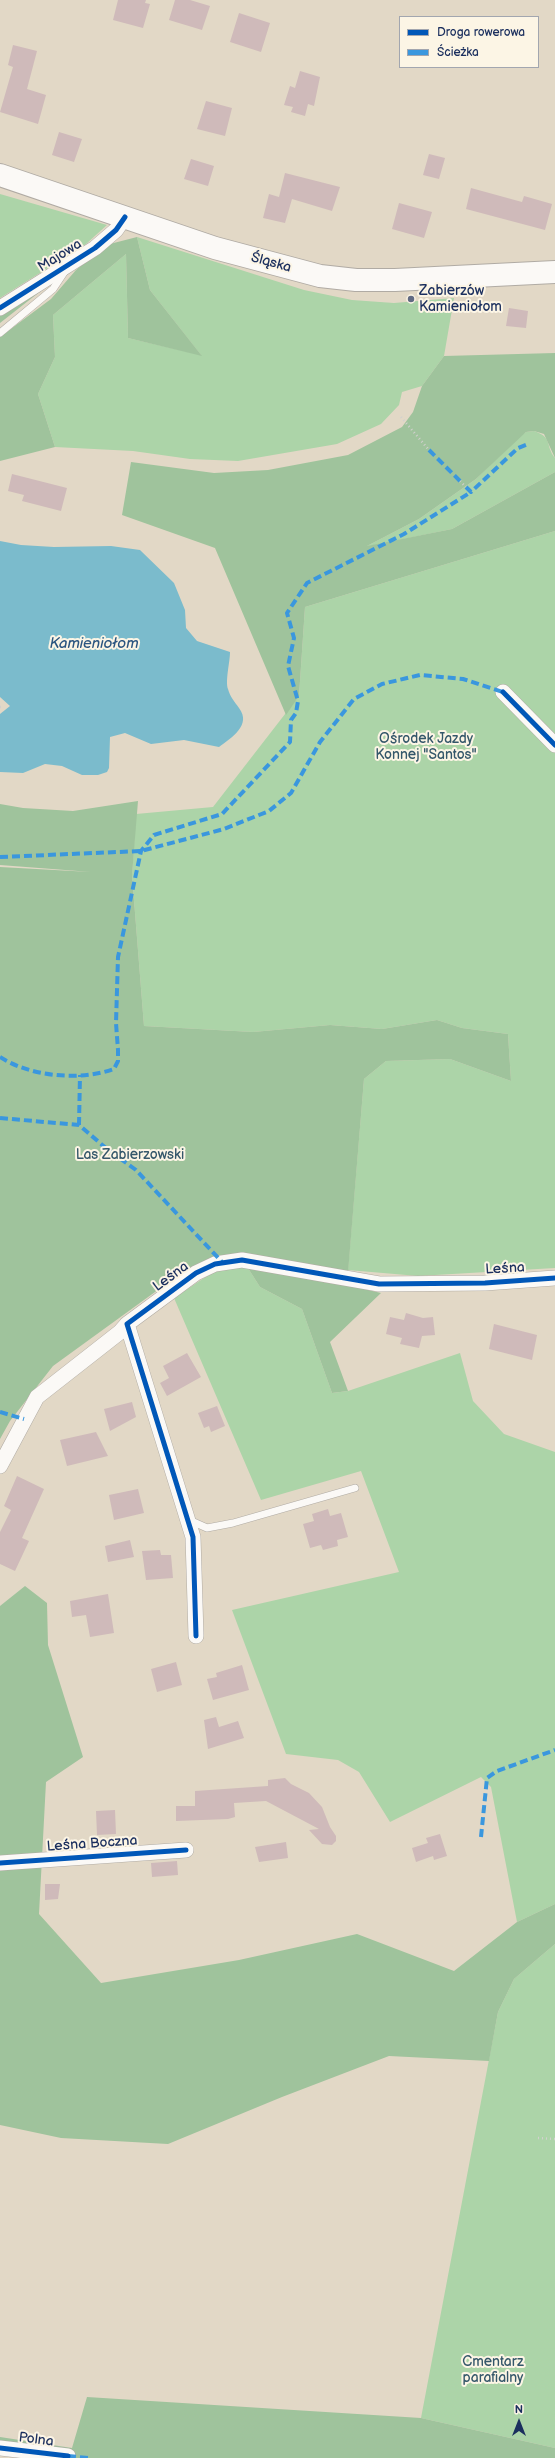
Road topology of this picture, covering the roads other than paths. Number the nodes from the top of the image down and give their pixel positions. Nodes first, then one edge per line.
1 (0, 175) edge
2 (125, 217) junction
3 (72, 261) junction
4 (555, 272) edge
5 (0, 308) edge
6 (0, 333) edge
7 (503, 692) dead end
8 (555, 745) edge
9 (555, 1278) edge
10 (127, 1324) junction
11 (0, 1466) edge
12 (355, 1488) dead end
13 (189, 1520) junction
14 (196, 1636) dead end
15 (186, 1850) dead end
16 (0, 1863) edge
17 (0, 2448) edge
18 (68, 2456) dead end

1 - 2 main road, Śląska
2 - 3 street, Majowa
2 - 4 main road, Śląska
3 - 5 street, Majowa
3 - 6 lane
7 - 8 street
9 - 10 street, Leśna
10 - 11 street, Leśna
10 - 13 street
12 - 13 lane
13 - 14 street
15 - 16 street, Leśna Boczna
17 - 18 street, Polna

